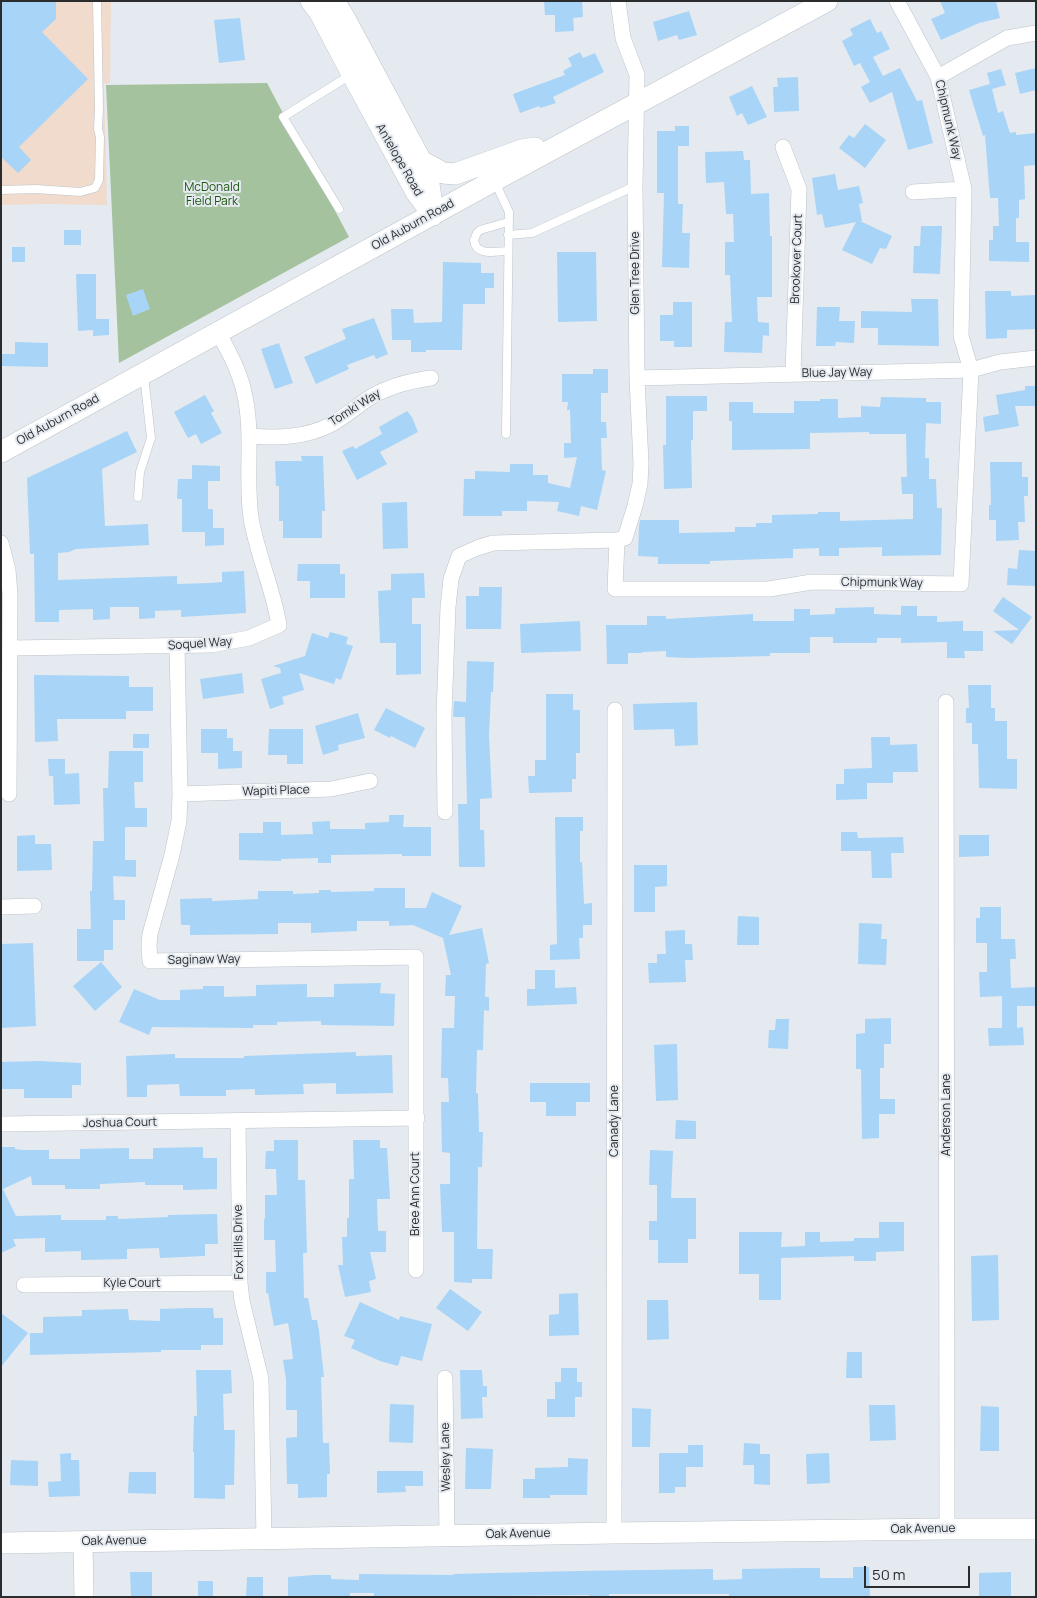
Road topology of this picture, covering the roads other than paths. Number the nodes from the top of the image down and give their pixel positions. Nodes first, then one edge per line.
1 (97, 1) edge
2 (311, 1) edge
3 (334, 1) edge
4 (618, 1) edge
5 (827, 1) edge
6 (897, 1) edge
7 (805, 6) edge
8 (1036, 33) edge
9 (352, 74) junction
10 (938, 77) junction
11 (635, 104) junction
12 (564, 143) junction
13 (783, 147) dead end
14 (421, 160) junction
15 (495, 180) junction
16 (635, 186) junction
17 (964, 189) junction
18 (1, 190) edge
19 (913, 192) dead end
20 (340, 209) dead end
21 (433, 215) junction
22 (508, 222) junction
23 (508, 234) junction
24 (508, 251) junction
25 (218, 332) junction
26 (1036, 358) edge
27 (971, 370) junction
28 (144, 373) junction
29 (793, 374) junction
30 (431, 378) dead end
31 (637, 378) junction
32 (506, 434) dead end
33 (249, 436) junction
34 (1, 452) edge
35 (138, 496) dead end
36 (617, 540) junction
37 (1, 543) edge
38 (176, 646) junction
39 (11, 648) junction
40 (946, 702) dead end
41 (615, 710) dead end
42 (370, 781) dead end
43 (9, 794) dead end
44 (180, 794) junction
45 (445, 812) dead end
46 (34, 906) dead end
47 (1, 908) edge
48 (416, 1118) junction
49 (238, 1121) junction
50 (1, 1124) edge
51 (416, 1270) dead end
52 (240, 1283) junction
53 (24, 1285) dead end
54 (445, 1378) dead end
55 (947, 1529) junction
56 (1036, 1530) edge
57 (614, 1533) junction
58 (447, 1536) junction
59 (264, 1539) junction
60 (83, 1542) junction
61 (1, 1543) edge
62 (84, 1597) edge

1 - 18 lane
2 - 9 main road, Antelope Road
3 - 14 main road, Antelope Road
4 - 11 street, Glen Tree Drive
5 - 7 main road, Old Auburn Road
6 - 10 street, Chipmunk Way
7 - 11 main road, Old Auburn Road
8 - 10 street
9 - 20 lane
9 - 21 main road, Antelope Road
10 - 17 street, Chipmunk Way
11 - 12 main road, Old Auburn Road
11 - 16 street, Glen Tree Drive
12 - 14 main road
12 - 15 main road, Old Auburn Road
13 - 29 street, Brookover Court
14 - 21 main road, Antelope Road
15 - 21 main road, Old Auburn Road
15 - 22 lane
16 - 23 lane
16 - 31 street, Glen Tree Drive
17 - 19 street
17 - 27 street, Chipmunk Way
21 - 25 main road, Old Auburn Road
22 - 23 lane
22 - 24 lane
23 - 24 lane
24 - 32 lane
25 - 28 main road, Old Auburn Road
25 - 33 street, Soquel Way
26 - 27 street, Blue Jay Way
27 - 29 street, Blue Jay Way
27 - 36 street, Chipmunk Way
28 - 34 main road, Old Auburn Road
28 - 35 lane
29 - 31 street, Blue Jay Way
30 - 33 street, Tomki Way
31 - 36 street, Glen Tree Drive
33 - 38 street, Soquel Way
36 - 45 street
37 - 39 street
38 - 39 street, Soquel Way
38 - 44 street, Saginaw Way
39 - 43 street
40 - 55 street, Anderson Lane
41 - 57 street, Canady Lane
42 - 44 street, Wapiti Place
44 - 48 street, Saginaw Way
46 - 47 street
48 - 49 street
48 - 51 street, Bree Ann Court
49 - 50 street, Joshua Court
49 - 52 street, Fox Hills Drive
52 - 53 street, Kyle Court
52 - 59 street, Fox Hills Drive
54 - 58 street, Wesley Lane
55 - 56 main road, Oak Avenue
55 - 57 main road, Oak Avenue
57 - 58 main road, Oak Avenue
58 - 59 main road, Oak Avenue
59 - 60 main road, Oak Avenue
60 - 61 main road, Oak Avenue
60 - 62 street

